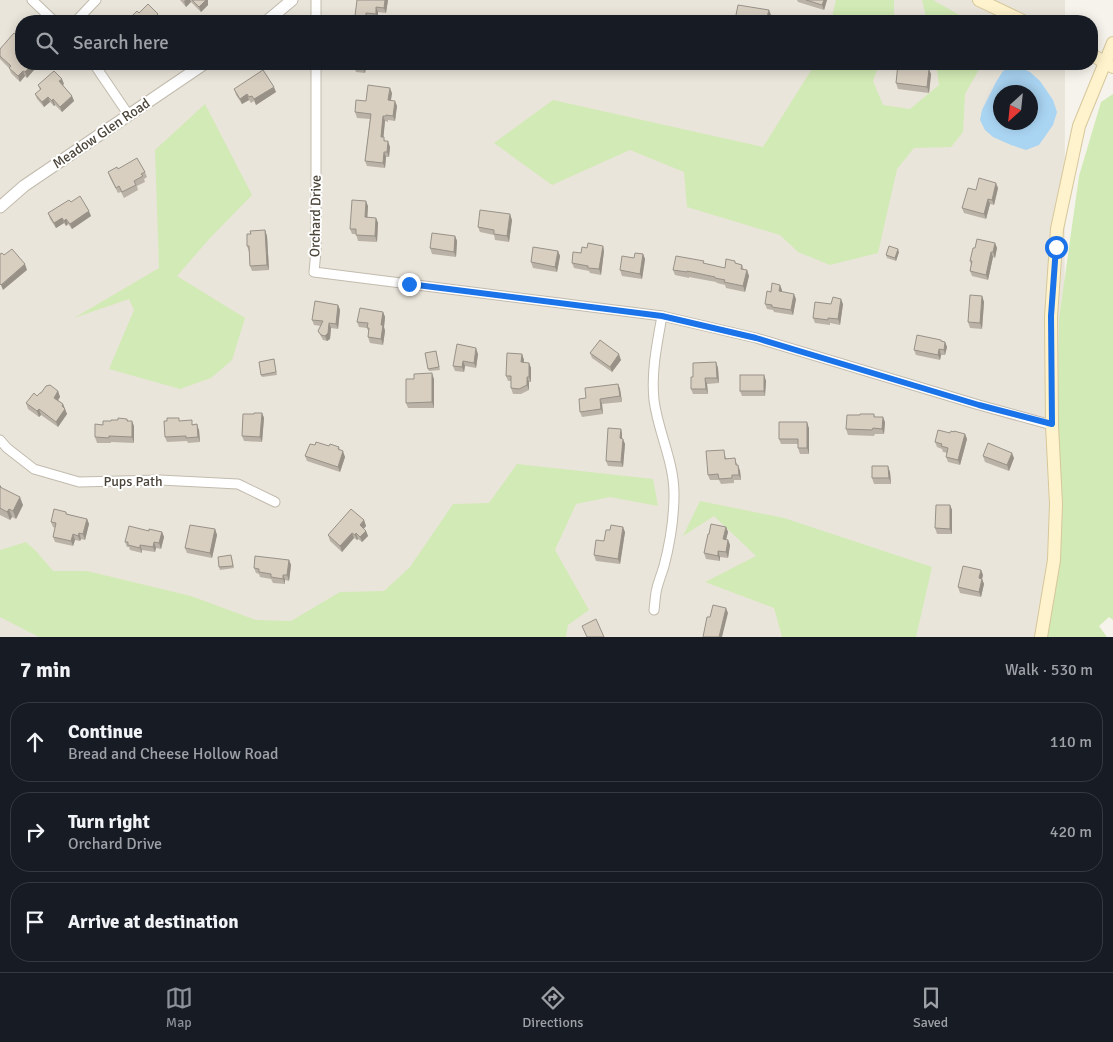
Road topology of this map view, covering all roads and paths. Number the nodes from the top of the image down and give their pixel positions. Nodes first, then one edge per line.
1 (32, 0) edge
2 (96, 0) edge
3 (292, 0) edge
4 (316, 0) edge
5 (979, 0) edge
6 (48, 15) edge
7 (82, 15) edge
8 (274, 15) edge
9 (316, 15) edge
10 (1011, 15) edge
11 (1113, 43) edge
12 (1109, 64) edge
13 (98, 70) edge
14 (195, 70) edge
15 (316, 70) edge
16 (128, 114) junction
17 (0, 207) edge
18 (662, 316) junction
19 (1052, 424) junction
20 (0, 440) edge
21 (275, 502) dead end
22 (654, 610) dead end
23 (1041, 637) edge

1 - 6 street
2 - 7 street
3 - 8 street
4 - 9 street
5 - 10 main road
11 - 12 main road
12 - 19 main road
13 - 16 street
14 - 16 street, Meadow Glen Road
15 - 18 street, Orchard Drive
16 - 17 street, Meadow Glen Road
18 - 19 street, Orchard Drive
18 - 22 street
19 - 23 main road
20 - 21 street, Pups Path

